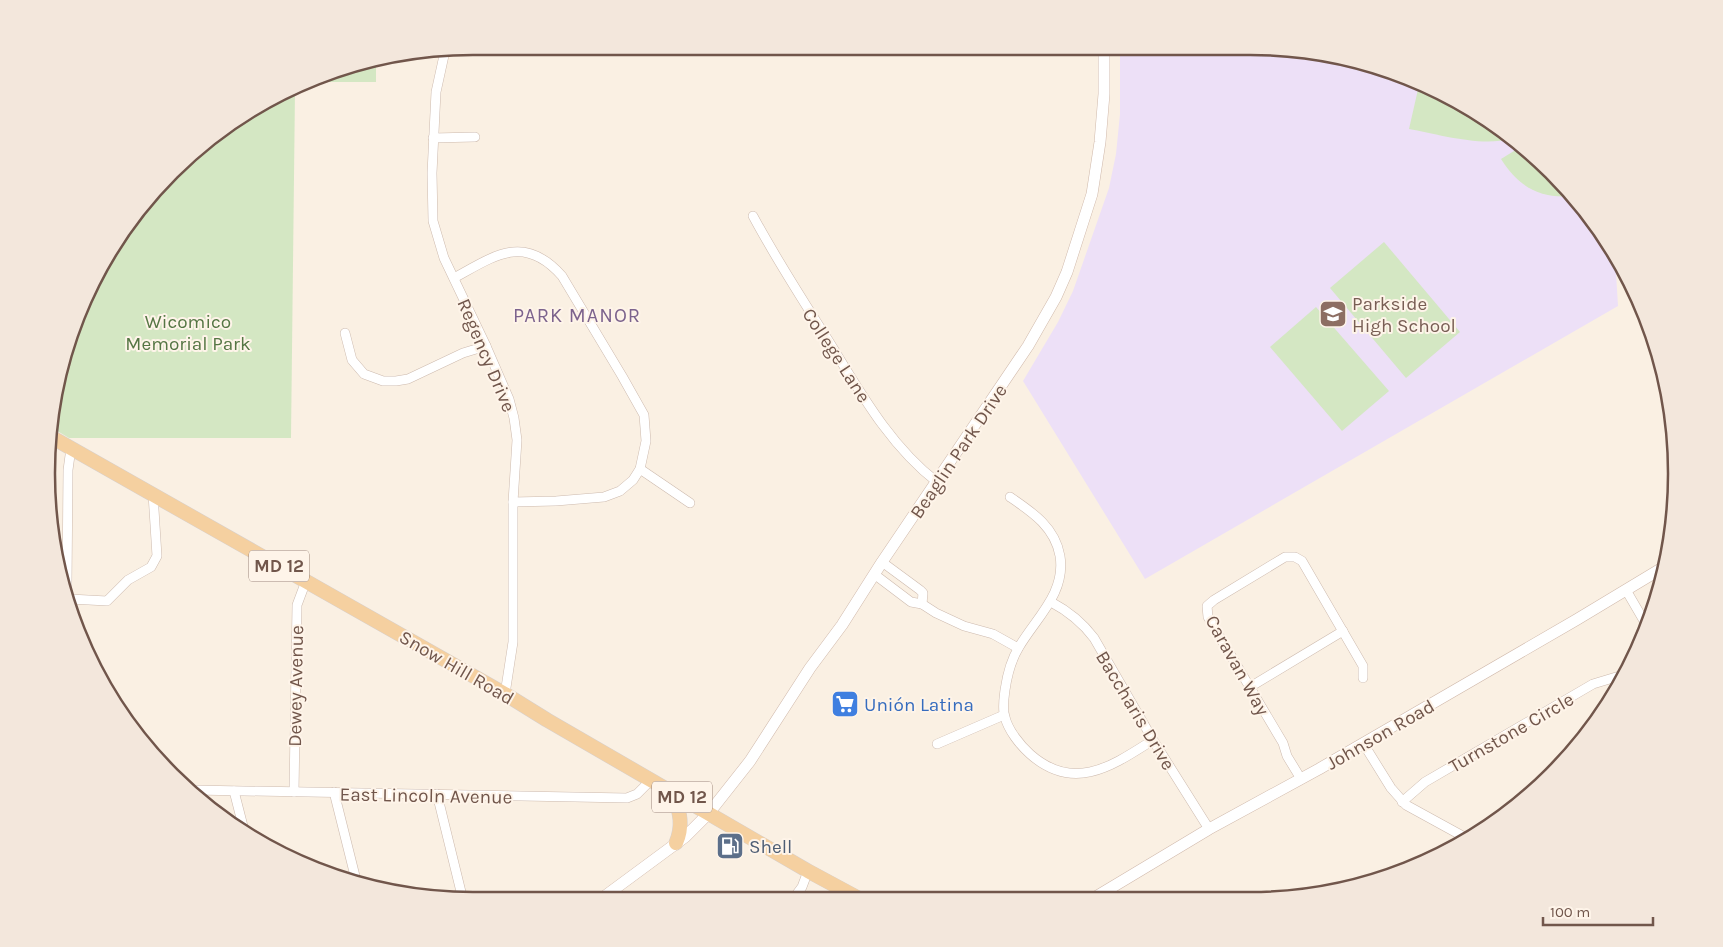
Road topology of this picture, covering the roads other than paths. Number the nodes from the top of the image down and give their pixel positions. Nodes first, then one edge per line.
1 (1104, 55) edge
2 (444, 56) edge
3 (433, 138) junction
4 (475, 138) dead end
5 (753, 216) dead end
6 (454, 278) junction
7 (344, 333) dead end
8 (486, 346) junction
9 (57, 440) edge
10 (71, 448) junction
11 (640, 468) junction
12 (937, 482) junction
13 (153, 494) junction
14 (1010, 497) dead end
15 (513, 502) junction
16 (690, 502) dead end
17 (882, 562) junction
18 (1656, 572) edge
19 (67, 573) edge
20 (874, 574) junction
21 (306, 581) junction
22 (1626, 590) junction
23 (74, 599) edge
24 (1050, 602) junction
25 (922, 604) junction
26 (1642, 618) edge
27 (1343, 631) junction
28 (1018, 648) junction
29 (1615, 677) edge
30 (1363, 678) dead end
31 (1250, 687) junction
32 (505, 694) junction
33 (1004, 715) junction
34 (1153, 740) junction
35 (1363, 743) junction
36 (937, 744) dead end
37 (651, 780) junction
38 (1301, 780) junction
39 (200, 790) edge
40 (234, 791) junction
41 (294, 792) junction
42 (334, 792) junction
43 (674, 793) junction
44 (437, 794) junction
45 (1402, 802) junction
46 (709, 813) junction
47 (242, 822) edge
48 (1209, 829) junction
49 (1461, 835) edge
50 (676, 843) junction
51 (808, 871) junction
52 (354, 875) edge
53 (461, 892) edge
54 (611, 892) edge
55 (799, 892) edge
56 (848, 892) edge
57 (1104, 892) edge

1 - 12 main road, Beaglin Park Drive
2 - 3 street, Regency Drive
3 - 4 street
3 - 6 street, Regency Drive
5 - 12 street, College Lane
6 - 8 street, Regency Drive
6 - 11 street
7 - 8 street
8 - 15 street, Regency Drive
9 - 10 main road, Snow Hill Road / MD 12
10 - 13 main road, Snow Hill Road / MD 12
10 - 19 street
11 - 15 street
11 - 16 street
12 - 17 main road, Beaglin Park Drive
13 - 21 main road, Snow Hill Road / MD 12
13 - 23 street
14 - 24 street
15 - 32 street, Regency Drive
17 - 20 main road, Beaglin Park Drive
17 - 25 street
18 - 22 main road, Johnson Road
20 - 25 street
20 - 46 main road, Beaglin Park Drive
21 - 32 main road, Snow Hill Road / MD 12
21 - 41 street, Dewey Avenue
22 - 26 street
22 - 35 main road, Johnson Road
24 - 28 street
24 - 34 street, Baccharis Drive
25 - 28 street
27 - 30 street, Caravan Way
27 - 31 street
27 - 31 street, Caravan Way
28 - 33 street
29 - 45 street, Turnstone Circle
31 - 38 street, Caravan Way
32 - 37 main road, Snow Hill Road / MD 12
33 - 34 street
33 - 36 street
34 - 48 street, Baccharis Drive
35 - 38 main road, Johnson Road
35 - 45 street
37 - 43 main road, Snow Hill Road / MD 12
37 - 44 street, East Lincoln Avenue
38 - 48 main road, Johnson Road
39 - 40 street, East Lincoln Avenue
40 - 41 street, East Lincoln Avenue
40 - 47 street
41 - 42 street, East Lincoln Avenue
42 - 44 street, East Lincoln Avenue
42 - 52 street
43 - 46 main road, Snow Hill Road / MD 12
43 - 50 main road
44 - 53 street
45 - 49 street
46 - 50 main road, Beaglin Park Drive
46 - 51 main road, Snow Hill Road / MD 12
48 - 57 main road, Johnson Road
50 - 54 main road, Beaglin Park Drive
51 - 55 street
51 - 56 main road, Snow Hill Road / MD 12

